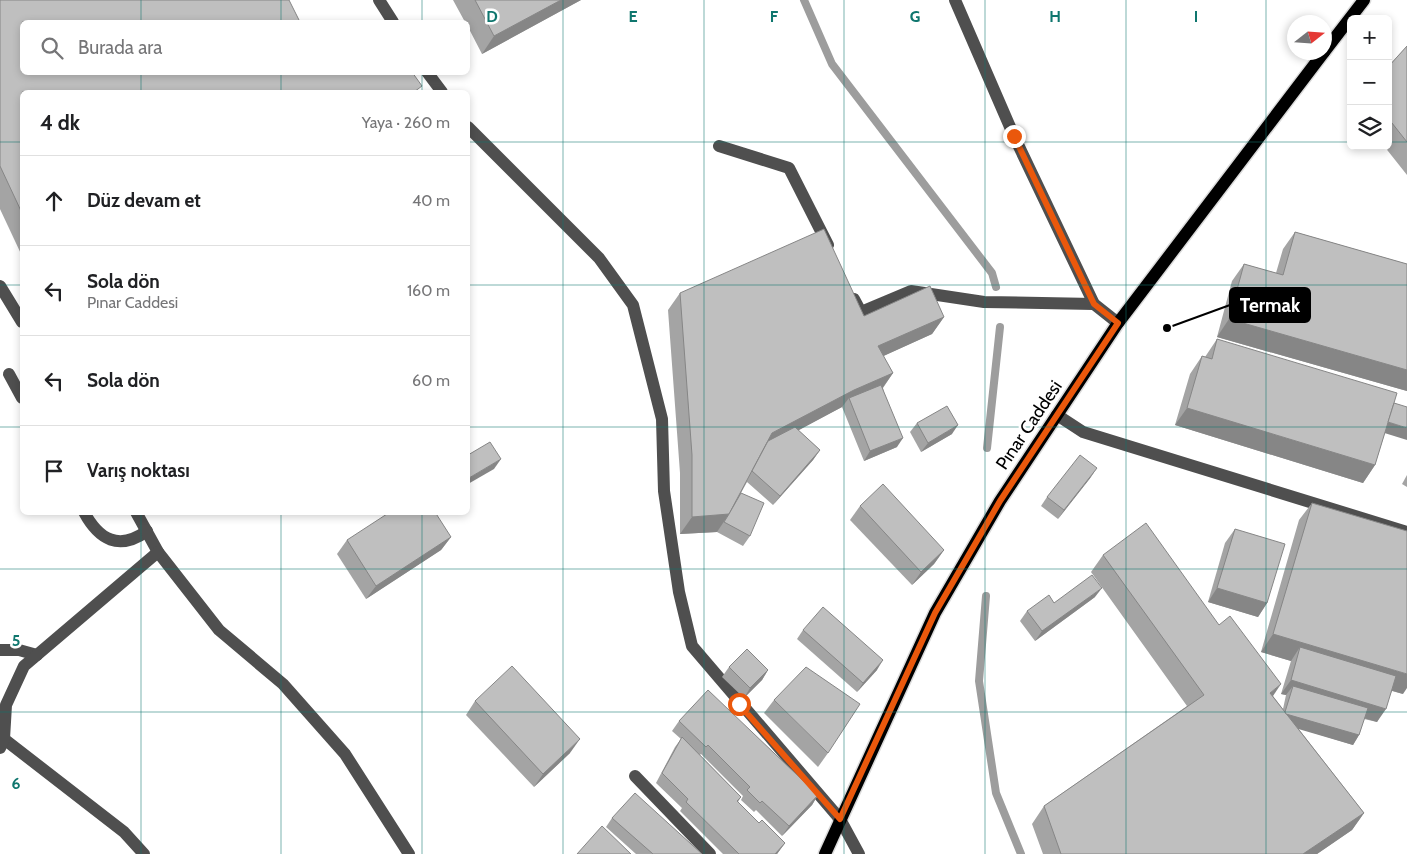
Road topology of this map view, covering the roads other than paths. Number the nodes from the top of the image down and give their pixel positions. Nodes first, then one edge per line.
1 (379, 0) edge
2 (955, 0) edge
3 (1364, 0) edge
4 (393, 20) edge
5 (1332, 42) edge
6 (1318, 60) edge
7 (429, 75) edge
8 (440, 90) edge
9 (470, 129) edge
10 (719, 146) dead end
11 (836, 261) edge
12 (0, 286) edge
13 (848, 286) edge
14 (1094, 304) junction
15 (20, 319) edge
16 (1118, 323) junction
17 (9, 374) dead end
18 (20, 394) edge
19 (1057, 414) junction
20 (86, 515) edge
21 (138, 515) edge
22 (147, 532) junction
23 (1407, 532) edge
24 (158, 552) junction
25 (0, 650) edge
26 (37, 655) junction
27 (2, 744) edge
28 (635, 776) dead end
29 (840, 819) junction
30 (144, 854) edge
31 (409, 854) edge
32 (710, 854) edge
33 (825, 854) edge
34 (859, 854) edge

1 - 4 street
2 - 14 street
3 - 5 main road, Pınar Caddesi
6 - 16 main road, Pınar Caddesi
7 - 8 street
9 - 29 street
10 - 11 street
12 - 15 street
13 - 14 street
14 - 16 street
16 - 19 main road, Pınar Caddesi
17 - 18 street
19 - 23 street
19 - 29 main road, Pınar Caddesi
20 - 22 street
21 - 22 street
22 - 24 street
24 - 26 street
24 - 31 street
25 - 26 street
26 - 27 street
27 - 30 street
28 - 32 street
29 - 33 main road, Pınar Caddesi
29 - 34 street

